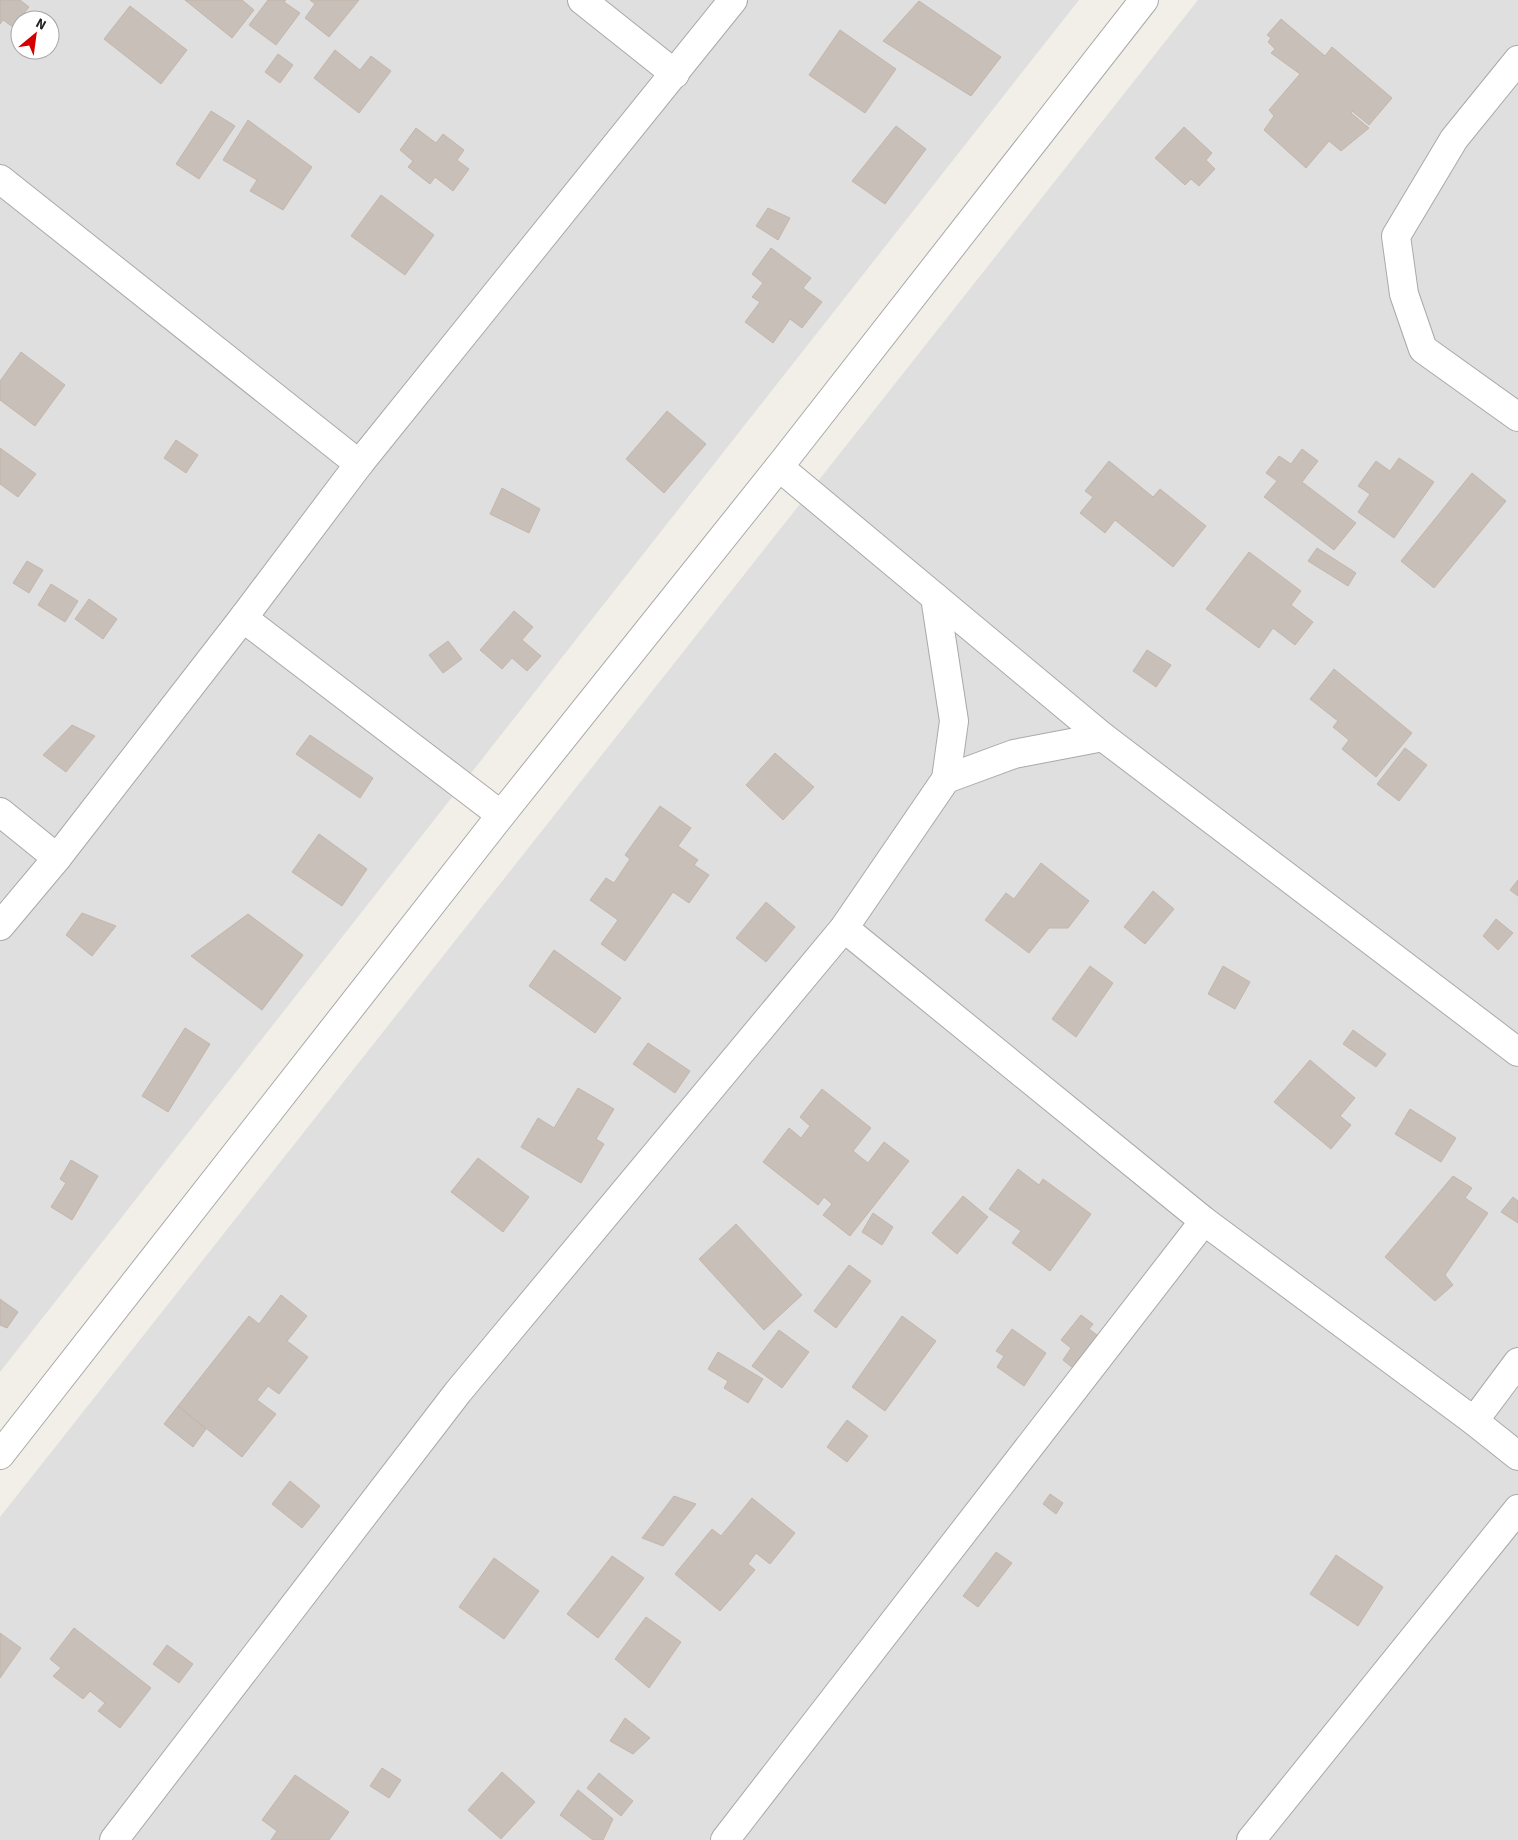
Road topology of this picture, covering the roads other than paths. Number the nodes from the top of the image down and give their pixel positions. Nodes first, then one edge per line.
1 (582, 0) edge
2 (733, 0) edge
3 (1144, 0) edge
4 (1518, 60) edge
5 (675, 74) junction
6 (0, 179) edge
7 (1518, 417) edge
8 (360, 464) junction
9 (779, 467) junction
10 (935, 597) junction
11 (243, 618) junction
12 (1103, 737) junction
13 (946, 779) junction
14 (0, 812) edge
15 (501, 814) junction
16 (56, 858) junction
17 (0, 926) edge
18 (844, 928) junction
19 (1518, 1052) edge
20 (1204, 1221) junction
21 (1518, 1362) edge
22 (1474, 1421) junction
23 (0, 1455) edge
24 (1518, 1456) edge
25 (1518, 1509) edge
26 (114, 1840) edge
27 (725, 1840) edge
28 (1251, 1840) edge

1 - 5 street
2 - 5 street
3 - 9 street
4 - 7 street
5 - 8 street
6 - 8 street
8 - 11 street
9 - 10 street
9 - 15 street
10 - 12 street
10 - 13 street
11 - 15 street
11 - 16 street
12 - 13 street
12 - 19 street
13 - 18 street
14 - 16 street
15 - 23 street
16 - 17 street
18 - 20 street
18 - 26 street
20 - 22 street
20 - 27 street
21 - 22 street
22 - 24 street
25 - 28 street

